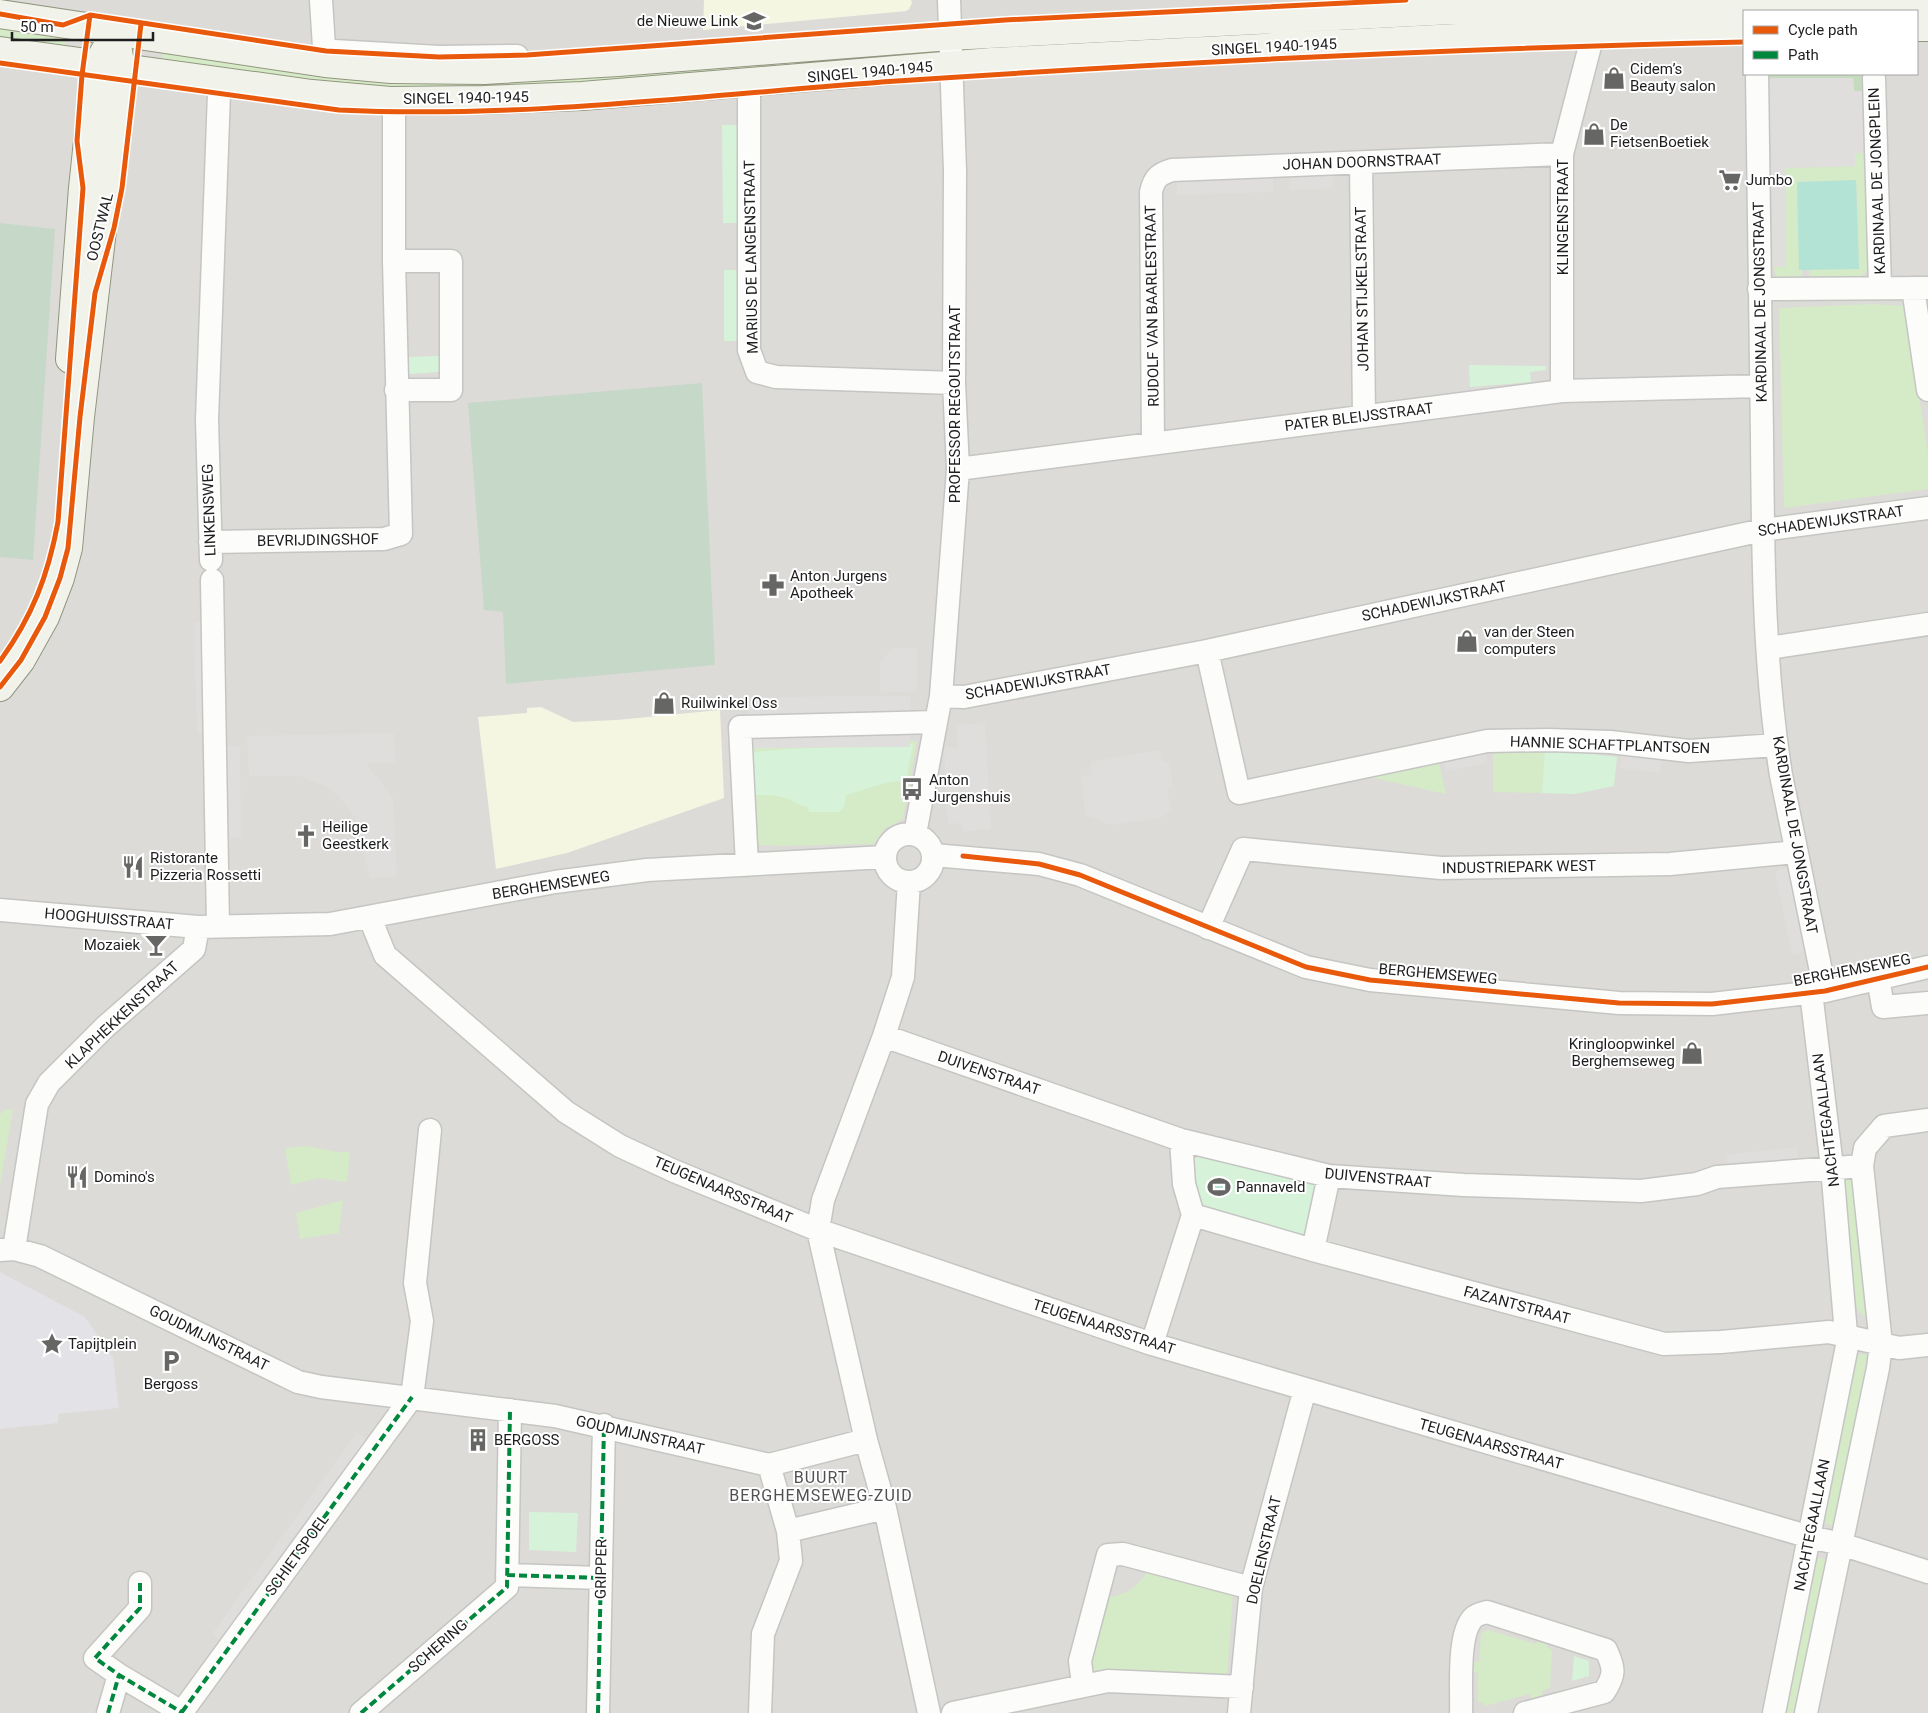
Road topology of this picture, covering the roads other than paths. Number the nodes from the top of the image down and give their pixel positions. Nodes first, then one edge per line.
1 (321, 0) edge
2 (949, 0) edge
3 (1406, 0) edge
4 (1928, 0) edge
5 (1452, 5) edge
6 (1757, 8) edge
7 (0, 14) edge
8 (950, 30) junction
9 (1743, 30) edge
10 (1047, 31) junction
11 (116, 32) junction
12 (1546, 35) junction
13 (1743, 42) edge
14 (1590, 46) junction
15 (0, 51) edge
16 (326, 57) junction
17 (951, 65) junction
18 (120, 68) junction
19 (852, 73) junction
20 (1757, 75) edge
21 (1874, 78) dead end
22 (219, 93) junction
23 (749, 94) junction
24 (394, 113) junction
25 (1562, 154) junction
26 (1361, 163) junction
27 (1161, 173) joint
28 (394, 261) junction
29 (1880, 288) junction
30 (1920, 288) edge
31 (1758, 289) junction
32 (954, 383) junction
33 (1761, 386) junction
34 (396, 390) junction
35 (1928, 390) edge
36 (1562, 391) junction
37 (1364, 416) junction
38 (1153, 442) junction
39 (958, 469) junction
40 (1928, 508) edge
41 (1763, 530) junction
42 (211, 561) junction
43 (1928, 624) edge
44 (1769, 648) junction
45 (1207, 651) junction
46 (0, 661) edge
47 (0, 687) edge
48 (941, 696) junction
49 (936, 722) junction
50 (1776, 746) junction
51 (915, 834) junction
52 (1796, 852) junction
53 (933, 855) junction
54 (885, 857) junction
55 (746, 865) junction
56 (909, 882) junction
57 (0, 910) edge
58 (370, 918) junction
59 (208, 927) junction
60 (1208, 928) junction
61 (1928, 967) edge
62 (1878, 978) junction
63 (1818, 992) junction
64 (1928, 1003) edge
65 (884, 1036) junction
66 (1928, 1120) edge
67 (430, 1130) dead end
68 (1181, 1140) junction
69 (1862, 1166) junction
70 (1832, 1167) junction
71 (1330, 1176) junction
72 (1193, 1215) junction
73 (818, 1230) junction
74 (7, 1249) edge
75 (1313, 1250) junction
76 (1848, 1336) junction
77 (1152, 1344) junction
78 (1881, 1344) junction
79 (1928, 1345) edge
80 (1305, 1389) junction
81 (412, 1397) junction
82 (510, 1410) junction
83 (604, 1425) junction
84 (866, 1440) junction
85 (769, 1465) junction
86 (885, 1508) junction
87 (788, 1531) junction
88 (1810, 1537) junction
89 (1841, 1544) junction
90 (1928, 1572) edge
91 (507, 1575) junction
92 (600, 1578) junction
93 (140, 1583) dead end
94 (1251, 1588) junction
95 (119, 1676) junction
96 (1082, 1685) junction
97 (1242, 1687) junction
98 (108, 1713) edge
99 (182, 1713) edge
100 (361, 1713) edge
101 (598, 1713) edge
102 (760, 1713) edge
103 (929, 1713) edge
104 (953, 1713) edge
105 (1239, 1713) edge
106 (1461, 1713) edge
107 (1525, 1713) edge
108 (1774, 1713) edge
109 (1806, 1713) edge

1 - 16 street
2 - 8 street, PROFESSOR REGOUTSTRAAT
3 - 10 street, SINGEL 1940-1945
4 - 6 main road, SINGEL 1940-1945
5 - 6 main road, SINGEL 1940-1945
5 - 10 main road, SINGEL 1940-1945
7 - 11 main road, SINGEL 1940-1945
8 - 10 main road, SINGEL 1940-1945
8 - 16 main road, SINGEL 1940-1945
8 - 17 street, PROFESSOR REGOUTSTRAAT
9 - 12 main road, SINGEL 1940-1945
11 - 16 main road, SINGEL 1940-1945
11 - 18 main road, OOSTWAL
12 - 14 street
12 - 17 main road, SINGEL 1940-1945
13 - 14 street
14 - 25 street, KLINGENSTRAAT
15 - 18 main road, SINGEL 1940-1945
17 - 19 main road, SINGEL 1940-1945
17 - 32 street, PROFESSOR REGOUTSTRAAT
18 - 19 main road, SINGEL 1940-1945
18 - 22 street, SINGEL 1940-1945
18 - 46 main road, OOSTWAL
18 - 47 main road, OOSTWAL
19 - 23 street, SINGEL 1940-1945
20 - 31 street, KARDINAAL DE JONGSTRAAT
21 - 29 street, KARDINAAL DE JONGPLEIN
22 - 24 street, SINGEL 1940-1945
22 - 42 street, LINKENSWEG
23 - 24 street, SINGEL 1940-1945
23 - 32 street, MARIUS DE LANGENSTRAAT
24 - 28 street, BEVRIJDINGSHOF
25 - 26 street, JOHAN DOORNSTRAAT
25 - 36 street, KLINGENSTRAAT
26 - 27 street, JOHAN DOORNSTRAAT
26 - 37 street, JOHAN STIJKELSTRAAT
27 - 38 street, RUDOLF VAN BAARLESTRAAT
28 - 34 street, BEVRIJDINGSHOF
28 - 34 street
29 - 30 street
29 - 31 street
30 - 35 street
31 - 33 street, KARDINAAL DE JONGSTRAAT
32 - 39 street, PROFESSOR REGOUTSTRAAT
33 - 36 street, PATER BLEIJSSTRAAT
33 - 41 street, KARDINAAL DE JONGSTRAAT
34 - 42 street, BEVRIJDINGSHOF
36 - 37 street, PATER BLEIJSSTRAAT
37 - 38 street, PATER BLEIJSSTRAAT
38 - 39 street, PATER BLEIJSSTRAAT
39 - 48 street, PROFESSOR REGOUTSTRAAT
40 - 41 street, SCHADEWIJKSTRAAT
41 - 44 street
41 - 45 street, SCHADEWIJKSTRAAT
42 - 59 street, LINKENSWEG
43 - 44 street
44 - 50 street, KARDINAAL DE JONGSTRAAT
45 - 48 street, SCHADEWIJKSTRAAT
45 - 50 street, HANNIE SCHAFTPLANTSOEN
48 - 49 street, PROFESSOR REGOUTSTRAAT
49 - 51 street, PROFESSOR REGOUTSTRAAT
49 - 55 street
50 - 52 street, KARDINAAL DE JONGSTRAAT
51 - 53 street
51 - 54 street
52 - 60 street, INDUSTRIEPARK WEST
52 - 63 street, KARDINAAL DE JONGSTRAAT
53 - 56 street
53 - 60 street, BERGHEMSEWEG
54 - 55 street, BERGHEMSEWEG
54 - 56 street
55 - 58 street, BERGHEMSEWEG
56 - 65 street
57 - 59 street, HOOGHUISSTRAAT
58 - 59 street, BERGHEMSEWEG
58 - 73 street, TEUGENAARSSTRAAT
59 - 74 street, KLAPHEKKENSTRAAT
60 - 63 street, BERGHEMSEWEG
61 - 62 street, BERGHEMSEWEG
62 - 63 street, BERGHEMSEWEG
62 - 64 street, BERGHEMSEWEG
63 - 70 street, NACHTEGAALLAAN
65 - 68 street, DUIVENSTRAAT
65 - 73 street
66 - 69 street
67 - 81 street
68 - 71 street, DUIVENSTRAAT
68 - 72 street
69 - 70 street, DUIVENSTRAAT
69 - 78 street, NACHTEGAALLAAN
70 - 71 street, DUIVENSTRAAT
70 - 76 street, NACHTEGAALLAAN
71 - 75 street
72 - 75 street, FAZANTSTRAAT
72 - 77 street
73 - 77 street, TEUGENAARSSTRAAT
73 - 84 street
74 - 81 street, GOUDMIJNSTRAAT
75 - 76 street, FAZANTSTRAAT
76 - 78 street
76 - 88 street, NACHTEGAALLAAN
77 - 80 street, TEUGENAARSSTRAAT
78 - 79 street
78 - 89 street, NACHTEGAALLAAN
80 - 88 street, TEUGENAARSSTRAAT
80 - 94 street, DOELENSTRAAT
81 - 82 street, GOUDMIJNSTRAAT
81 - 99 street, SCHIETSPOEL
82 - 83 street, GOUDMIJNSTRAAT
82 - 91 street, SCHERING
83 - 85 street, GOUDMIJNSTRAAT
83 - 92 street, GRIPPER
84 - 85 street, GOUDMIJNSTRAAT
84 - 86 street
85 - 87 street
86 - 87 street
86 - 103 street
87 - 102 street
88 - 89 street, TEUGENAARSSTRAAT
88 - 108 street, NACHTEGAALLAAN
89 - 90 street, TEUGENAARSSTRAAT
89 - 109 street, NACHTEGAALLAAN
91 - 92 street
91 - 100 street, SCHERING
92 - 101 street, GRIPPER
93 - 95 street
94 - 96 street
94 - 97 street, DOELENSTRAAT
95 - 98 street
95 - 99 street
96 - 97 street
96 - 104 street
97 - 105 street, DOELENSTRAAT
106 - 107 street

